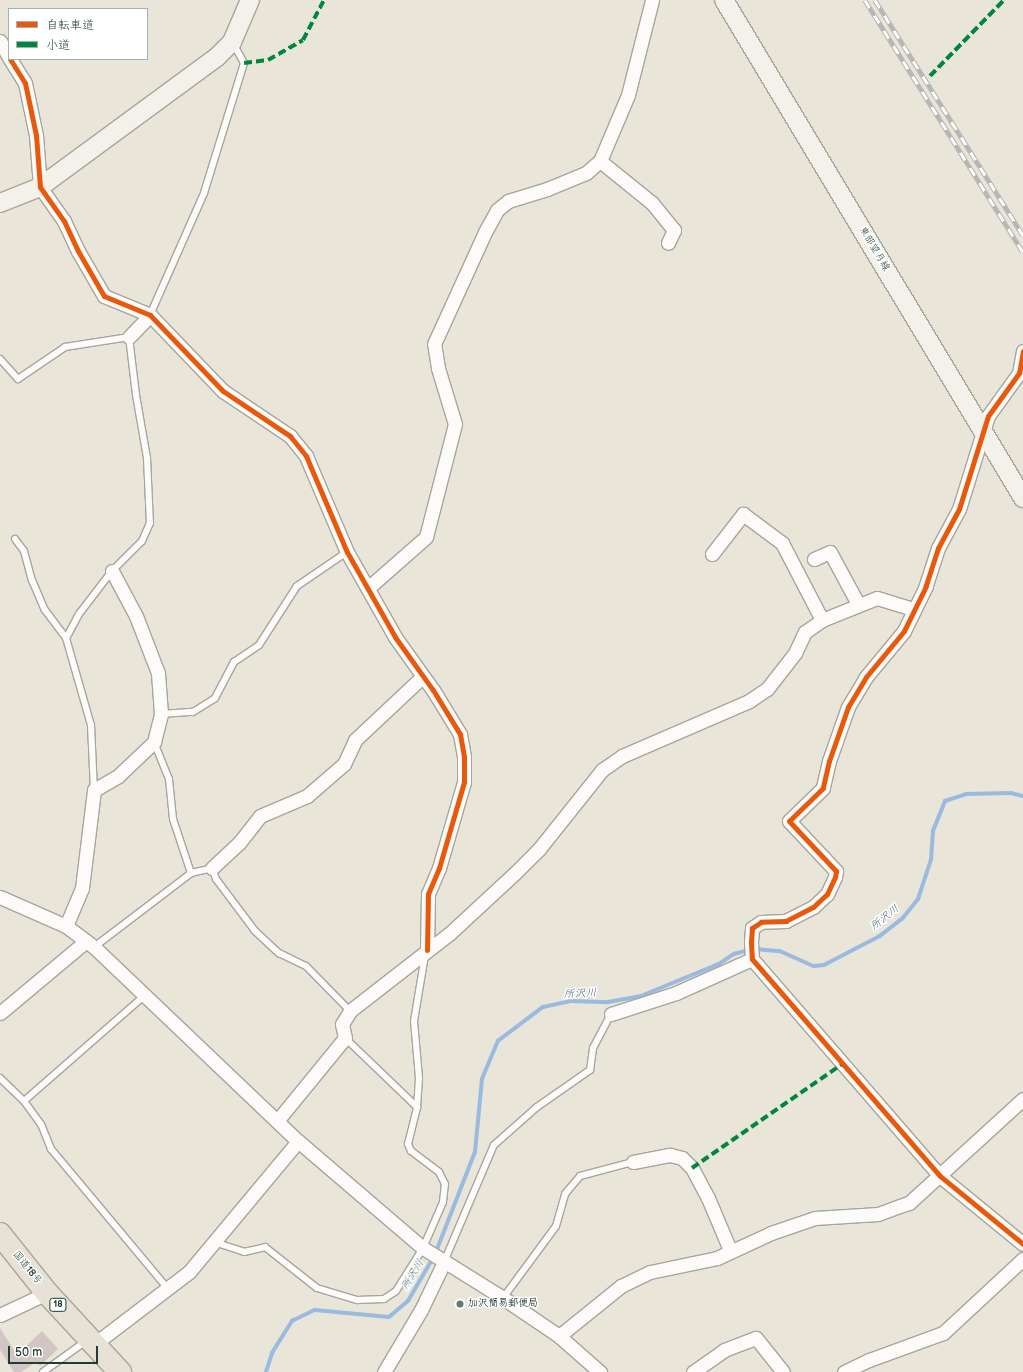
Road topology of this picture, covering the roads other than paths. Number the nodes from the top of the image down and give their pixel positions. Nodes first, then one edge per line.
1 (250, 0) edge
2 (652, 0) edge
3 (724, 0) edge
4 (0, 41) edge
5 (232, 42) junction
6 (8, 55) edge
7 (11, 60) edge
8 (600, 161) junction
9 (40, 187) junction
10 (0, 203) edge
11 (668, 243) dead end
12 (150, 315) junction
13 (129, 336) junction
14 (1023, 352) edge
15 (0, 359) edge
16 (982, 430) junction
17 (1023, 498) edge
18 (15, 539) dead end
19 (347, 552) junction
20 (712, 554) dead end
21 (814, 559) dead end
22 (112, 571) junction
23 (368, 588) junction
24 (858, 604) junction
25 (914, 610) junction
26 (822, 620) junction
27 (66, 638) junction
28 (422, 677) junction
29 (161, 714) junction
30 (154, 742) junction
31 (94, 790) junction
32 (212, 868) junction
33 (191, 873) junction
34 (0, 897) edge
35 (66, 926) junction
36 (90, 944) junction
37 (427, 950) junction
38 (752, 959) junction
39 (145, 995) junction
40 (350, 1011) junction
41 (0, 1013) edge
42 (611, 1014) joint
43 (345, 1038) junction
44 (0, 1078) edge
45 (1023, 1099) edge
46 (24, 1101) junction
47 (417, 1106) junction
48 (277, 1121) junction
49 (298, 1141) junction
50 (633, 1162) joint
51 (940, 1176) junction
52 (0, 1234) edge
53 (214, 1242) junction
54 (1023, 1244) edge
55 (422, 1248) junction
56 (730, 1250) junction
57 (1023, 1259) edge
58 (444, 1262) junction
59 (169, 1290) junction
60 (47, 1293) junction
61 (503, 1298) junction
62 (0, 1315) edge
63 (558, 1336) junction
64 (89, 1339) junction
65 (43, 1372) edge
66 (120, 1372) edge
67 (384, 1372) edge
68 (600, 1372) edge
69 (693, 1372) edge
70 (783, 1372) edge
71 (844, 1372) edge

1 - 5 main road
2 - 8 street
3 - 16 main road, 東部望月線
4 - 6 street
5 - 9 main road
5 - 12 lane
7 - 9 street
8 - 11 street
8 - 23 street
9 - 10 main road
9 - 12 street
12 - 13 street
12 - 19 street
13 - 15 lane
13 - 22 lane
14 - 16 street
16 - 17 main road, 東部望月線
16 - 25 street
18 - 27 lane
19 - 23 street
19 - 29 lane
20 - 26 street
21 - 24 street
22 - 27 lane
22 - 29 street
23 - 28 street
24 - 25 street
24 - 26 street
25 - 38 street
26 - 37 street
27 - 31 lane
28 - 32 street
28 - 37 street
29 - 30 street
30 - 31 street
30 - 33 lane
31 - 35 street
32 - 33 lane
32 - 40 lane
33 - 36 lane
34 - 35 street
35 - 36 street
36 - 39 street
36 - 41 street
37 - 40 street
37 - 47 lane
38 - 42 street
38 - 51 street
39 - 46 lane
39 - 48 street
40 - 43 street
42 - 58 lane
43 - 47 lane
43 - 48 street
44 - 46 lane
45 - 51 street
46 - 59 lane
47 - 55 lane
48 - 49 street
49 - 53 street
49 - 55 street
50 - 56 street
50 - 61 lane
51 - 54 street
51 - 56 street
52 - 60 highway, 国道18号 / 18
53 - 55 lane
53 - 59 street
55 - 58 street
56 - 63 street
57 - 71 street
58 - 61 street
58 - 67 street
59 - 64 street
60 - 62 street
60 - 64 highway, 国道18号 / 18
61 - 63 street
63 - 68 street
64 - 65 lane
64 - 66 highway, 国道18号 / 18
69 - 70 street

